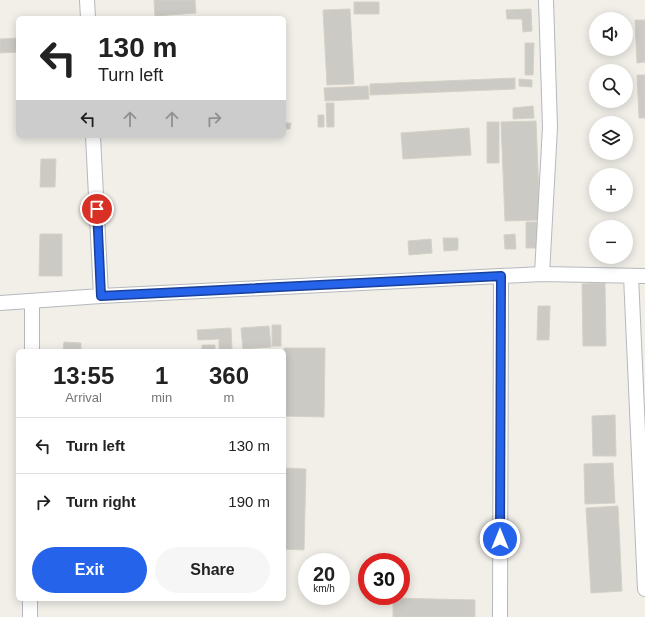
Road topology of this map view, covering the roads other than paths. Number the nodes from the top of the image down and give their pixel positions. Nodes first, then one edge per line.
1 (87, 0) edge
2 (546, 0) edge
3 (88, 16) edge
4 (93, 138) edge
5 (542, 274) junction
6 (501, 276) junction
7 (630, 276) junction
8 (645, 276) edge
9 (101, 296) junction
10 (32, 301) junction
11 (0, 303) edge
12 (32, 349) edge
13 (645, 589) edge
14 (30, 601) edge
15 (30, 617) edge
16 (500, 617) edge

1 - 3 street
2 - 5 street
4 - 9 street
5 - 6 street
5 - 7 street
6 - 9 street
6 - 16 street
7 - 8 street
7 - 13 street
9 - 10 street
10 - 11 street
10 - 12 street
14 - 15 street

